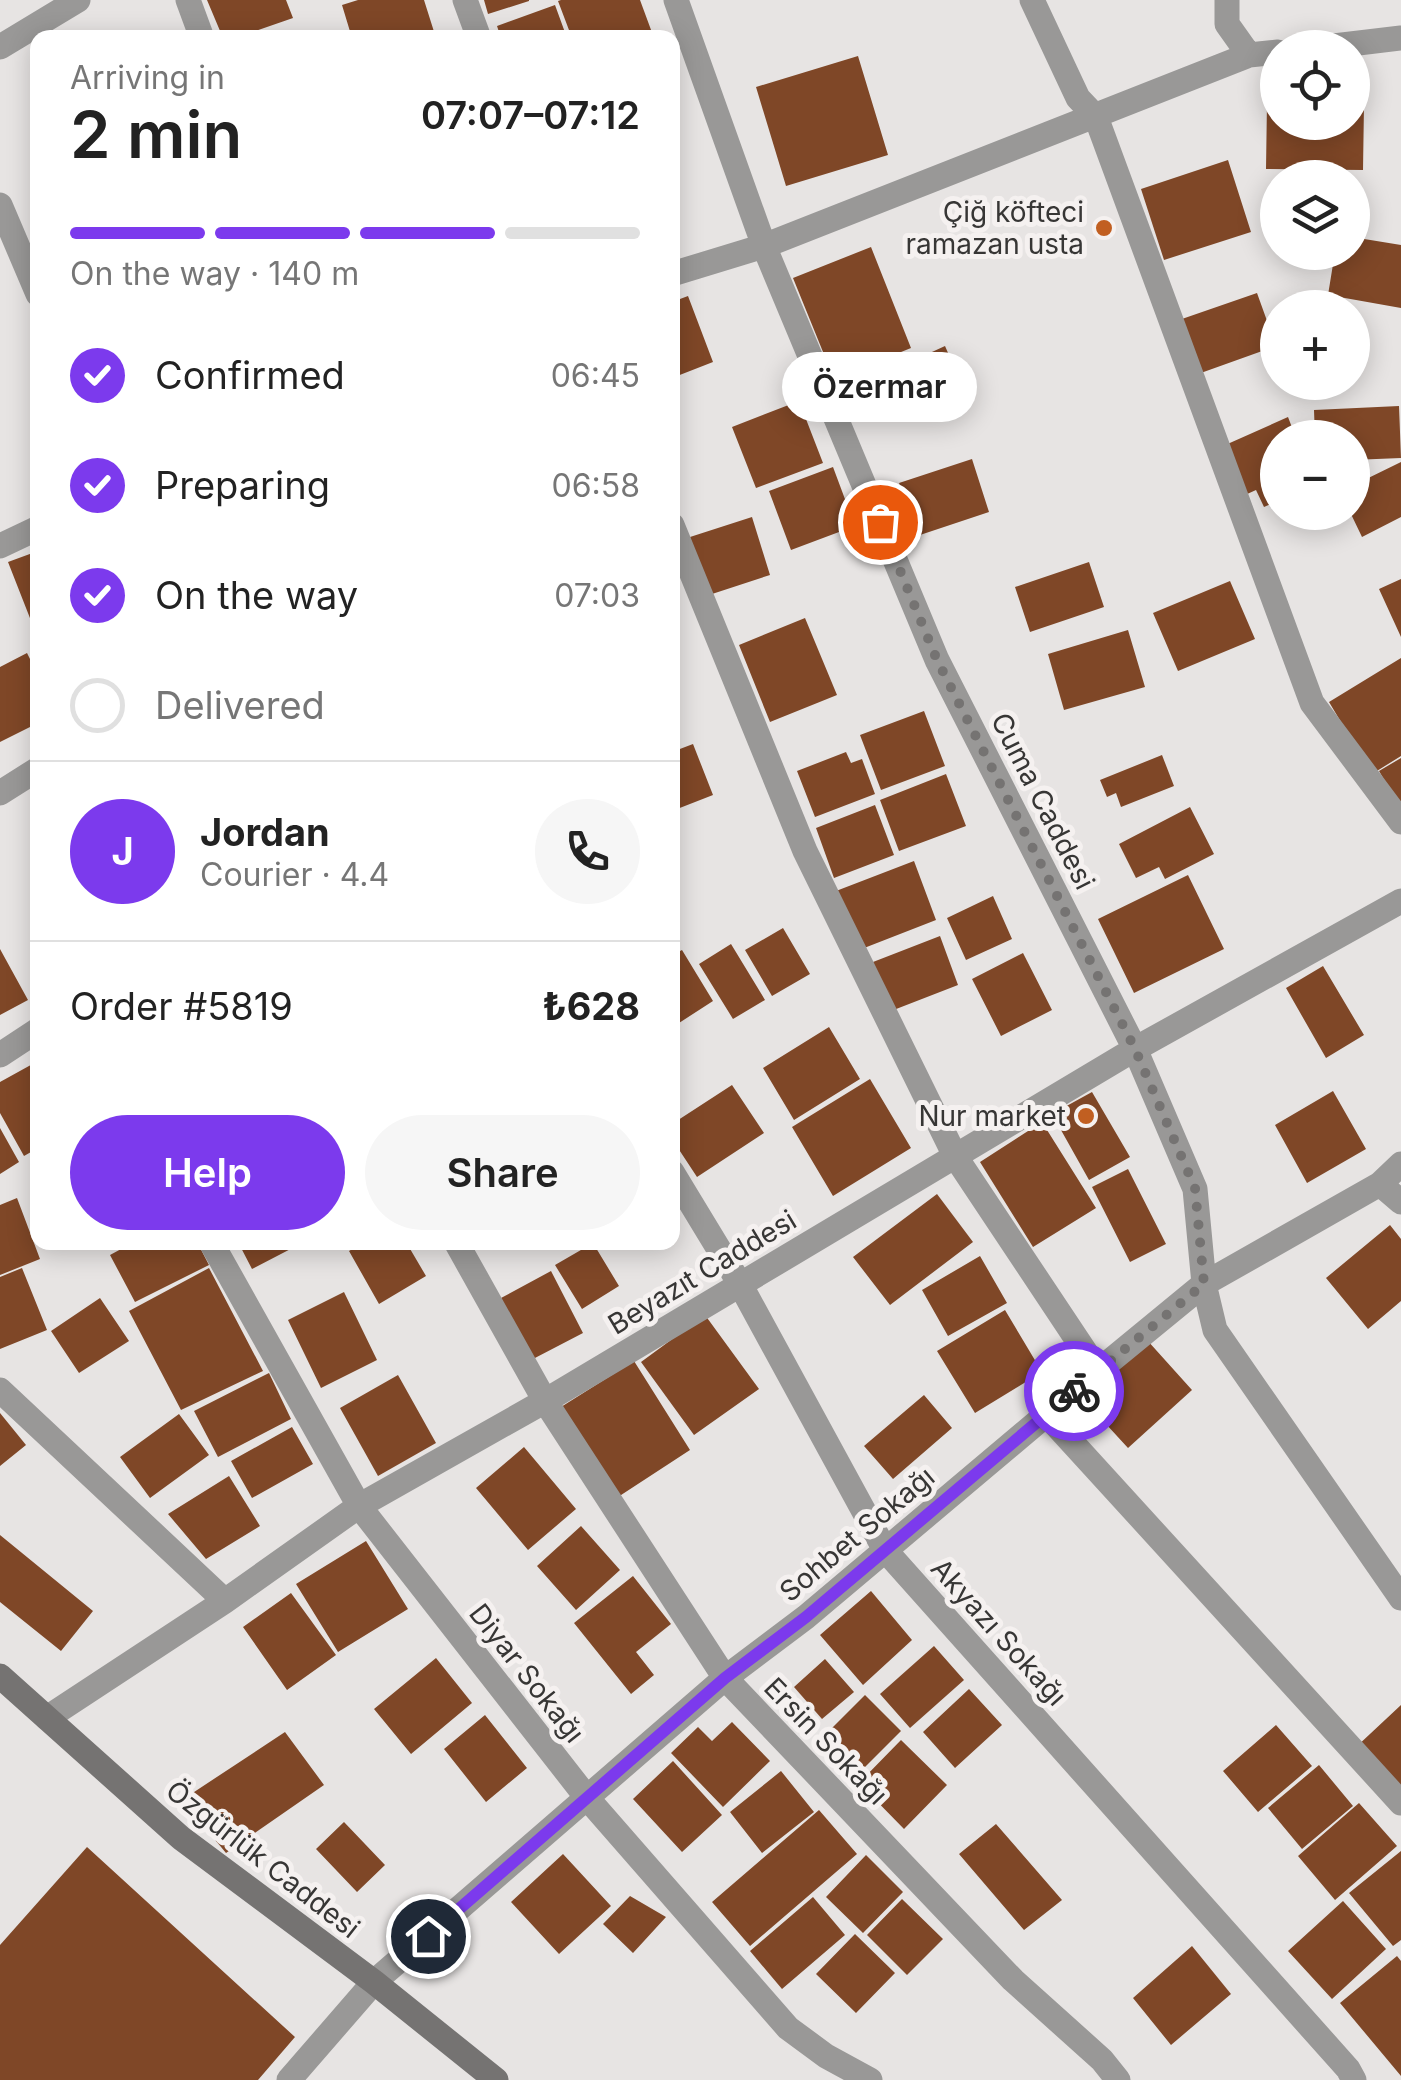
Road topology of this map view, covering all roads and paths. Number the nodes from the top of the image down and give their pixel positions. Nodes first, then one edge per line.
1 (78, 0) edge
2 (188, 0) edge
3 (465, 0) edge
4 (676, 0) edge
5 (1032, 0) edge
6 (1226, 0) edge
7 (199, 30) edge
8 (477, 30) edge
9 (1401, 38) edge
10 (1370, 42) edge
11 (0, 47) edge
12 (1260, 54) edge
13 (1249, 55) junction
14 (1096, 117) junction
15 (0, 205) edge
16 (764, 246) junction
17 (25, 266) junction
18 (680, 272) edge
19 (0, 277) edge
20 (30, 277) edge
21 (30, 532) edge
22 (680, 544) edge
23 (0, 546) edge
24 (30, 774) edge
25 (0, 793) edge
26 (1401, 822) edge
27 (1401, 901) edge
28 (30, 1035) edge
29 (1135, 1049) junction
30 (0, 1055) edge
31 (955, 1156) junction
32 (1401, 1164) edge
33 (1380, 1184) junction
34 (680, 1185) edge
35 (1401, 1202) edge
36 (215, 1250) edge
37 (461, 1250) edge
38 (740, 1284) junction
39 (1204, 1284) junction
40 (1098, 1371) junction
41 (0, 1390) edge
42 (546, 1400) junction
43 (1047, 1415) junction
44 (359, 1506) junction
45 (886, 1550) junction
46 (1401, 1598) edge
47 (225, 1601) junction
48 (0, 1676) edge
49 (725, 1678) junction
50 (47, 1718) junction
51 (588, 1799) junction
52 (1401, 1803) edge
53 (374, 1982) junction
54 (289, 2080) edge
55 (496, 2080) edge
56 (870, 2080) edge
57 (1118, 2080) edge
58 (1354, 2080) edge

1 - 11 street
2 - 7 street
3 - 8 street
4 - 16 street, Cuma Caddesi
5 - 14 street
6 - 13 street
9 - 10 street
12 - 13 street
13 - 14 street
14 - 16 street
14 - 26 street
15 - 17 street
16 - 18 street
16 - 29 street, Cuma Caddesi
17 - 19 street
17 - 20 street
21 - 23 street
22 - 31 street
24 - 25 street
27 - 29 street, Beyazıt Caddesi
28 - 30 street
29 - 31 street, Beyazıt Caddesi
29 - 39 street, Cuma Caddesi
31 - 38 street, Beyazıt Caddesi
31 - 40 street
32 - 33 street, Sohbet Sokağı
33 - 35 street
33 - 39 street, Sohbet Sokağı
34 - 38 street, Akyazı Sokağı
36 - 44 street, Diyar Sokağı
37 - 42 street, Ersin Sokağı
38 - 42 street, Beyazıt Caddesi
38 - 45 street, Akyazı Sokağı
39 - 40 street, Sohbet Sokağı
39 - 46 street, Cuma Caddesi
40 - 43 street, Sohbet Sokağı
41 - 47 street
42 - 44 street, Beyazıt Caddesi
42 - 49 street, Ersin Sokağı
43 - 45 street, Sohbet Sokağı
43 - 52 street
44 - 47 street, Beyazıt Caddesi
44 - 51 street, Diyar Sokağı
45 - 49 street, Sohbet Sokağı
45 - 58 street, Akyazı Sokağı
47 - 50 street, Beyazıt Caddesi
48 - 50 street, Özgürlük Caddesi
49 - 51 street, Sohbet Sokağı
49 - 57 street, Ersin Sokağı
50 - 53 street, Özgürlük Caddesi
51 - 53 street, Sohbet Sokağı
51 - 56 street, Diyar Sokağı
53 - 54 street, Sohbet Sokağı
53 - 55 street, Özgürlük Caddesi

